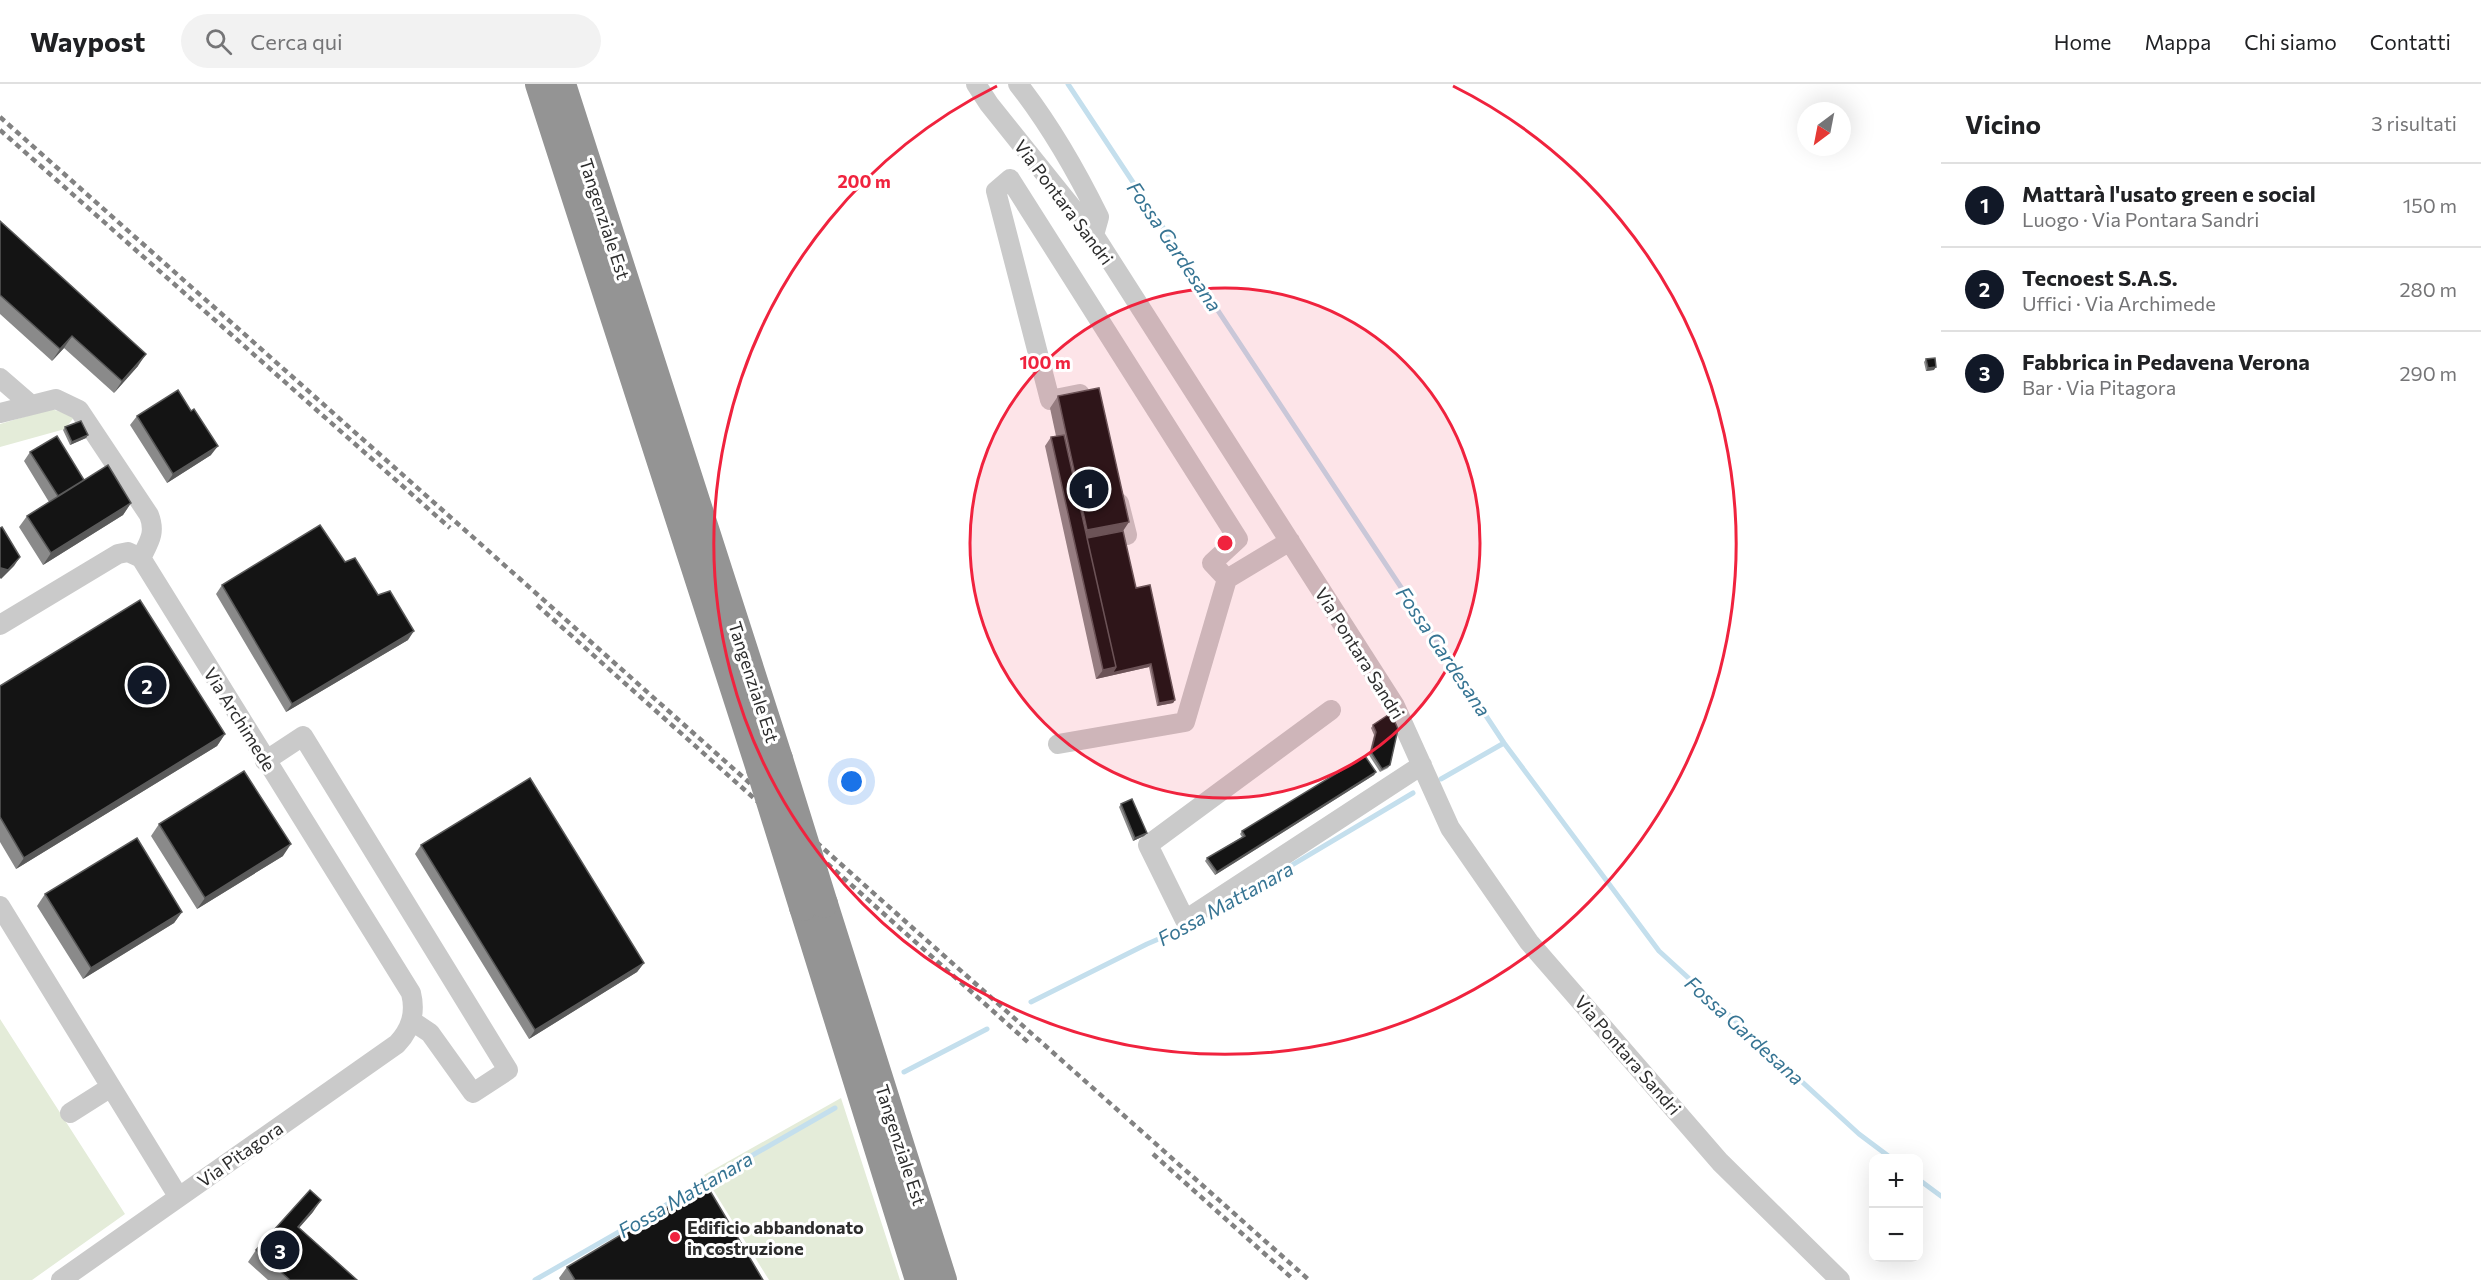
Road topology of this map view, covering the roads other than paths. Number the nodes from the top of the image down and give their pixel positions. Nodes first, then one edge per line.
1 (539, 84) edge
2 (562, 84) edge
3 (976, 84) edge
4 (1018, 84) edge
5 (1094, 235) junction
6 (0, 378) edge
7 (1093, 402) edge
8 (30, 404) junction
9 (0, 413) edge
10 (1115, 489) edge
11 (1127, 536) edge
12 (1290, 541) junction
13 (141, 558) junction
14 (1227, 579) junction
15 (0, 625) edge
16 (1331, 710) dead end
17 (1058, 744) dead end
18 (265, 761) junction
19 (769, 764) junction
20 (1422, 765) junction
21 (813, 905) junction
22 (0, 906) edge
23 (412, 1022) junction
24 (111, 1087) junction
25 (70, 1113) dead end
26 (178, 1196) junction
27 (61, 1280) edge
28 (920, 1280) edge
29 (943, 1280) edge
30 (1840, 1280) edge

1 - 19 highway, Tangenziale Est
2 - 19 highway, Tangenziale Est
3 - 5 street, Via Pontara Sandri
4 - 5 street
5 - 12 street, Via Pontara Sandri
6 - 8 street
7 - 14 street
8 - 9 street
8 - 13 street
10 - 11 street
12 - 14 street
12 - 20 street, Via Pontara Sandri
13 - 15 street
13 - 18 street, Via Archimede
14 - 17 street
16 - 20 street
18 - 23 street, Via Archimede
18 - 23 street
19 - 21 highway, Tangenziale Est, bridge
20 - 30 street, Via Pontara Sandri
21 - 28 highway, Tangenziale Est
21 - 29 highway, Tangenziale Est
22 - 24 street
23 - 26 street, Via Pitagora
24 - 25 street
24 - 26 street
26 - 27 street, Via Pitagora

